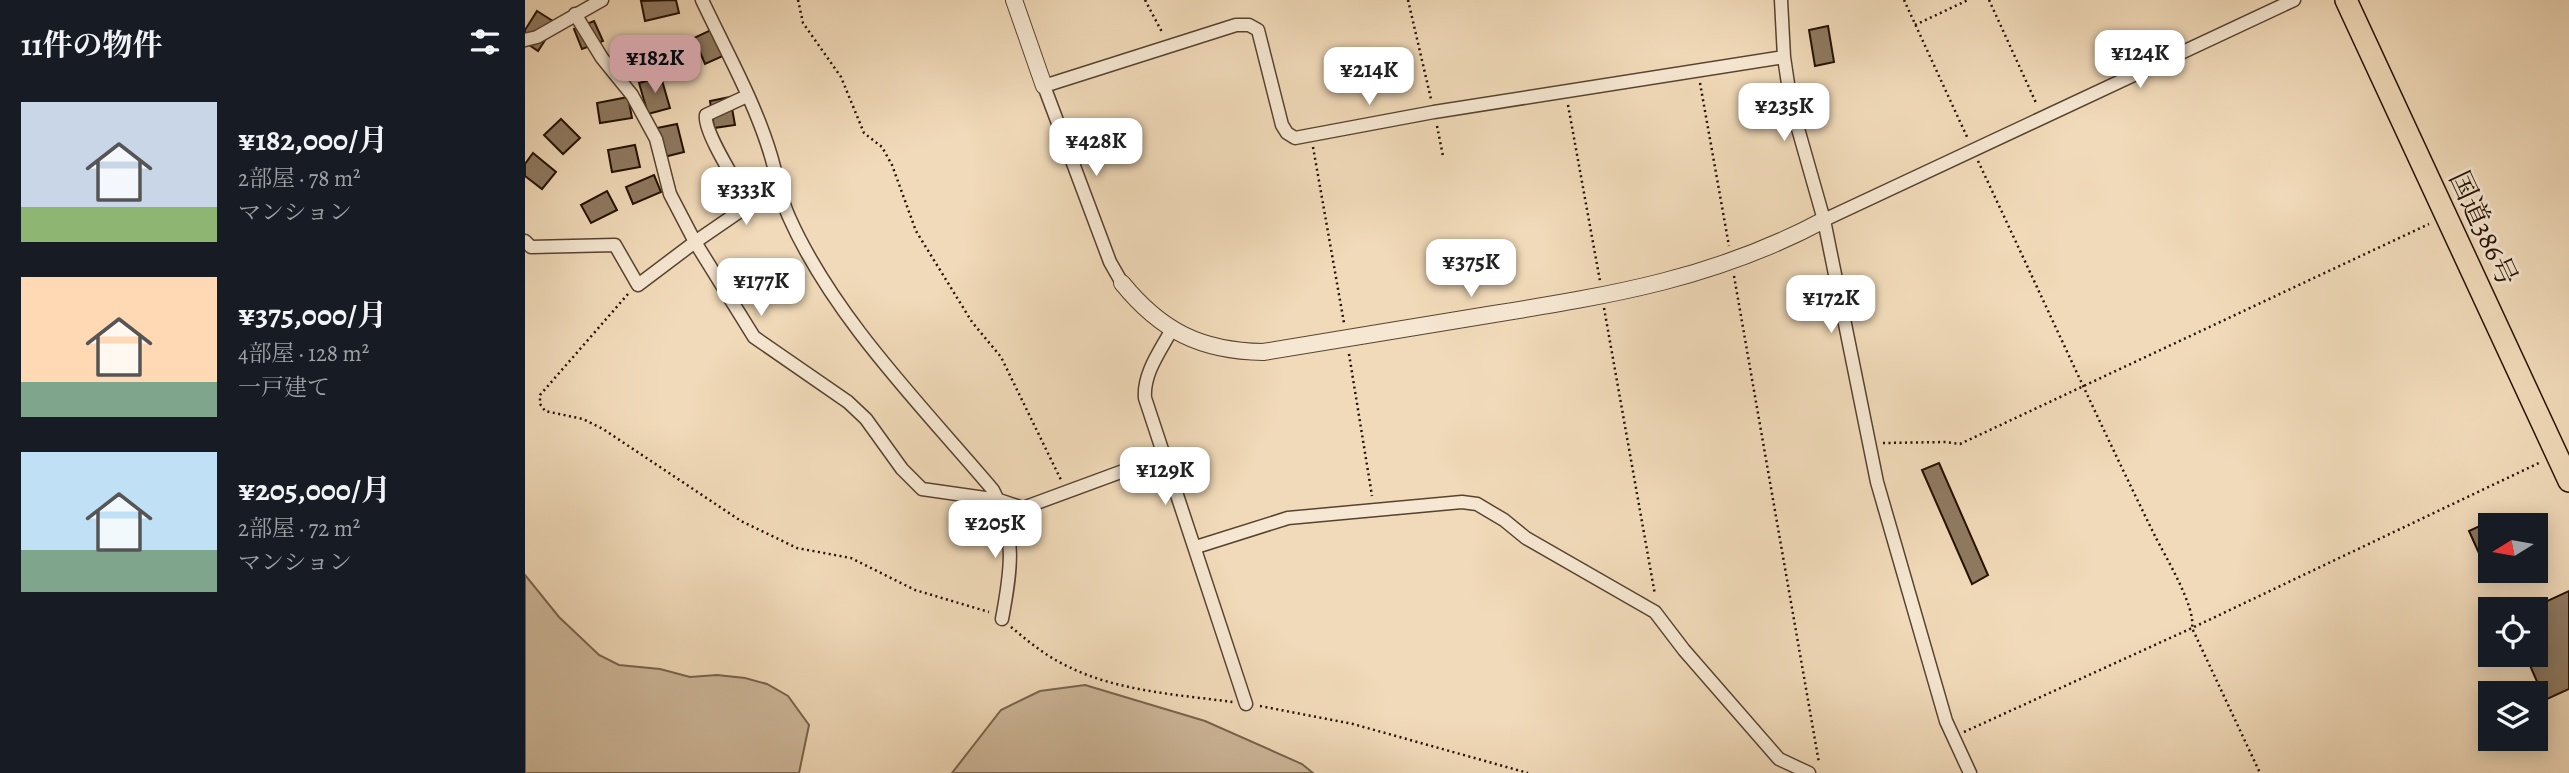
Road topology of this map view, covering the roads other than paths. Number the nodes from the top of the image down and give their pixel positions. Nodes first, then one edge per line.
1 (602, 0) edge
2 (702, 0) edge
3 (1014, 0) edge
4 (1781, 0) edge
5 (2294, 0) edge
6 (2346, 0) edge
7 (575, 14) junction
8 (525, 40) edge
9 (1784, 57) junction
10 (1044, 86) junction
11 (747, 96) junction
12 (778, 185) junction
13 (749, 205) junction
14 (1824, 220) junction
15 (525, 241) edge
16 (695, 242) junction
17 (1122, 283) joint
18 (1173, 329) junction
19 (1164, 457) junction
20 (2569, 481) edge
21 (999, 500) junction
22 (1196, 547) junction
23 (1002, 618) road end
24 (1245, 704) road end
25 (1814, 770) edge
26 (1970, 773) edge

1 - 7 street
2 - 11 street
3 - 10 street
4 - 9 street
5 - 14 street
6 - 20 highway, 国道386号
7 - 8 street
7 - 16 street
9 - 10 street
9 - 14 street
10 - 17 street
11 - 12 street
11 - 13 street
12 - 13 street
12 - 21 street
13 - 16 street
14 - 18 street
14 - 26 street
15 - 16 street
16 - 21 street
17 - 18 street
18 - 19 street
19 - 21 street
19 - 22 street
21 - 23 street
22 - 24 street
22 - 25 street

